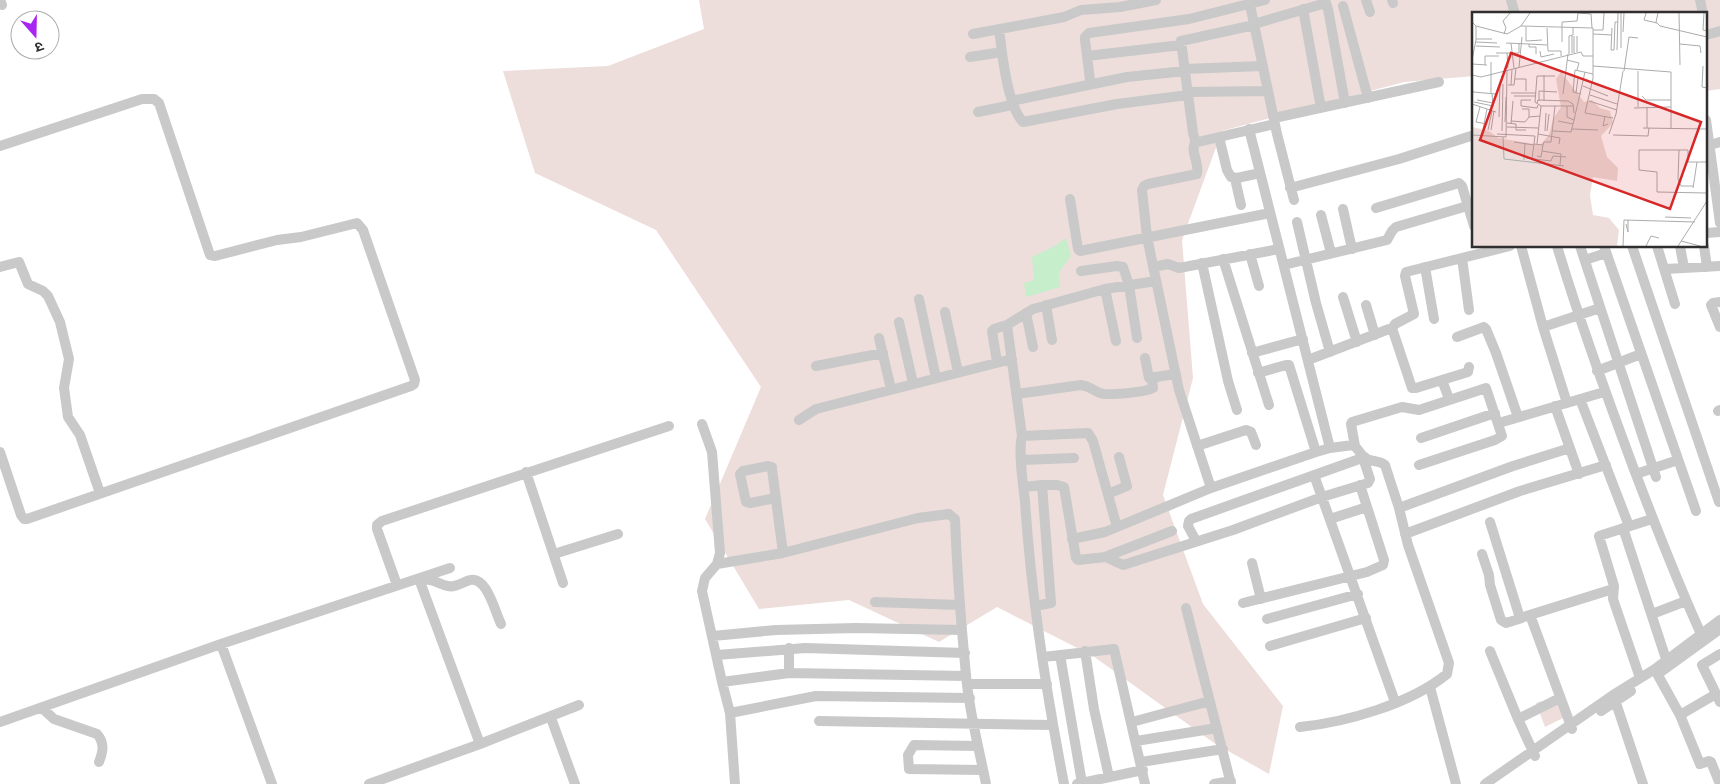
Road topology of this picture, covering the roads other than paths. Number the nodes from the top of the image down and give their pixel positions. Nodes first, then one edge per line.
1 (1156, 0) edge
2 (1265, 0) edge
3 (1366, 0) edge
4 (1325, 1) edge
5 (1250, 2) edge
6 (1343, 6) dead end
7 (1303, 9) junction
8 (1370, 12) dead end
9 (1254, 24) junction
10 (999, 29) junction
11 (973, 34) dead end
12 (1181, 45) junction
13 (1002, 52) junction
14 (1087, 56) junction
15 (970, 57) dead end
16 (1263, 66) junction
17 (1184, 70) junction
18 (1439, 82) dead end
19 (1088, 84) junction
20 (1268, 91) junction
21 (1188, 94) junction
22 (1368, 98) junction
23 (1013, 101) junction
24 (1345, 103) junction
25 (1321, 108) junction
26 (978, 112) dead end
27 (1275, 121) junction
28 (1249, 129) junction
29 (1708, 130) edge
30 (1472, 136) edge
31 (1219, 137) junction
32 (1196, 141) junction
33 (0, 146) edge
34 (1712, 149) edge
35 (1260, 173) junction
36 (1237, 178) junction
37 (1290, 188) junction
38 (1070, 199) dead end
39 (1294, 200) dead end
40 (1241, 205) dead end
41 (1470, 205) edge
42 (1376, 208) dead end
43 (1343, 209) dead end
44 (1270, 213) junction
45 (1321, 215) dead end
46 (1297, 222) dead end
47 (1720, 223) edge
48 (1146, 237) junction
49 (1352, 248) junction
50 (1502, 248) edge
51 (1522, 248) edge
52 (1558, 248) edge
53 (1584, 248) edge
54 (1633, 248) edge
55 (1658, 248) edge
56 (1680, 248) edge
57 (1704, 248) edge
58 (1279, 249) junction
59 (1605, 250) edge
60 (1331, 253) junction
61 (1250, 254) junction
62 (1462, 258) junction
63 (1306, 259) junction
64 (1223, 260) junction
65 (1585, 260) junction
66 (1202, 263) junction
67 (1284, 265) junction
68 (1720, 266) edge
69 (0, 267) edge
70 (1153, 267) junction
71 (1425, 267) junction
72 (1706, 267) junction
73 (1684, 268) junction
74 (1664, 269) junction
75 (1081, 270) dead end
76 (1156, 281) junction
77 (1128, 285) junction
78 (1259, 286) dead end
79 (1105, 289) junction
80 (1342, 297) dead end
81 (919, 299) dead end
82 (1720, 302) edge
83 (1676, 304) dead end
84 (1366, 305) dead end
85 (1046, 306) junction
86 (1600, 308) junction
87 (1469, 310) dead end
88 (945, 312) dead end
89 (1026, 313) junction
90 (1578, 315) junction
91 (1434, 319) dead end
92 (899, 322) dead end
93 (1007, 325) junction
94 (1543, 327) junction
95 (1720, 327) edge
96 (1390, 330) junction
97 (1375, 335) junction
98 (1457, 337) dead end
99 (880, 338) dead end
100 (1138, 338) dead end
101 (1302, 339) junction
102 (1052, 340) dead end
103 (1116, 341) dead end
104 (1357, 342) junction
105 (1033, 346) dead end
106 (1330, 352) junction
107 (883, 353) junction
108 (1252, 353) junction
109 (1641, 354) junction
110 (1145, 358) dead end
111 (1012, 359) junction
112 (1308, 360) junction
113 (997, 362) junction
114 (1618, 362) junction
115 (816, 366) dead end
116 (1469, 367) dead end
117 (1597, 371) junction
118 (958, 372) junction
119 (1258, 373) junction
120 (1176, 374) junction
121 (936, 378) junction
122 (1152, 378) junction
123 (1442, 380) junction
124 (913, 383) junction
125 (891, 389) junction
126 (1604, 392) junction
127 (1017, 394) junction
128 (1449, 399) junction
129 (1580, 399) junction
130 (1567, 403) junction
131 (1269, 404) dead end
132 (1555, 406) junction
133 (1237, 410) dead end
134 (1495, 413) junction
135 (1518, 417) junction
136 (799, 420) dead end
137 (1499, 423) junction
138 (702, 424) dead end
139 (669, 426) dead end
140 (1022, 436) junction
141 (1421, 438) dead end
142 (1256, 445) dead end
143 (1197, 446) junction
144 (1354, 446) junction
145 (1330, 448) junction
146 (1570, 448) junction
147 (0, 452) edge
148 (1316, 452) junction
149 (1074, 458) dead end
150 (1118, 458) dead end
151 (1364, 458) junction
152 (1022, 460) junction
153 (1678, 460) junction
154 (1419, 465) dead end
155 (1606, 465) junction
156 (526, 472) junction
157 (1655, 473) junction
158 (1579, 474) junction
159 (1636, 474) junction
160 (1314, 475) junction
161 (1042, 485) junction
162 (1360, 485) junction
163 (1024, 487) junction
164 (1211, 488) junction
165 (100, 493) junction
166 (1108, 494) junction
167 (1322, 497) junction
168 (776, 498) dead end
169 (1719, 502) edge
170 (1367, 507) junction
171 (1400, 508) junction
172 (1696, 511) dead end
173 (1330, 519) junction
174 (1652, 519) junction
175 (1490, 522) dead end
176 (1117, 526) junction
177 (1626, 527) junction
178 (1172, 531) dead end
179 (618, 534) dead end
180 (1405, 534) junction
181 (1072, 539) junction
182 (1196, 541) junction
183 (783, 553) junction
184 (554, 554) junction
185 (1482, 554) dead end
186 (1105, 557) junction
187 (1252, 563) dead end
188 (717, 564) junction
189 (450, 568) dead end
190 (1351, 576) junction
191 (419, 580) junction
192 (563, 584) dead end
193 (397, 585) junction
194 (1613, 589) junction
195 (1358, 594) junction
196 (1260, 599) junction
197 (1686, 601) junction
198 (875, 602) dead end
199 (1243, 603) dead end
200 (959, 605) junction
201 (1035, 606) junction
202 (1186, 608) dead end
203 (1652, 614) junction
204 (1526, 617) junction
205 (1366, 618) junction
206 (1267, 619) dead end
207 (1720, 620) edge
208 (501, 624) dead end
209 (962, 630) junction
210 (1720, 630) edge
211 (1701, 634) junction
212 (713, 636) junction
213 (220, 644) junction
214 (1270, 646) dead end
215 (789, 648) junction
216 (1085, 651) junction
217 (1490, 651) dead end
218 (965, 653) junction
219 (1060, 654) junction
220 (1720, 654) edge
221 (717, 655) junction
222 (1043, 657) junction
223 (1666, 659) junction
224 (1720, 661) edge
225 (1705, 670) junction
226 (1656, 671) junction
227 (789, 673) junction
228 (1640, 678) junction
229 (967, 680) junction
230 (722, 682) junction
231 (1047, 684) junction
232 (1430, 687) junction
233 (970, 698) junction
234 (1560, 698) junction
235 (1614, 698) junction
236 (1718, 698) edge
237 (1210, 701) junction
238 (1396, 702) junction
239 (579, 705) dead end
240 (42, 708) junction
241 (730, 713) junction
242 (1680, 716) junction
243 (550, 718) junction
244 (1518, 719) junction
245 (819, 721) dead end
246 (0, 722) edge
247 (1132, 722) junction
248 (973, 725) junction
249 (1052, 725) junction
250 (1300, 726) dead end
251 (1571, 727) junction
252 (1217, 728) junction
253 (1136, 741) junction
254 (480, 744) junction
255 (978, 746) junction
256 (1223, 749) junction
257 (1534, 754) junction
258 (99, 762) dead end
259 (1142, 766) junction
260 (983, 770) junction
261 (1109, 777) junction
262 (1095, 782) edge
263 (1231, 782) edge
264 (1079, 783) edge
265 (1718, 783) edge
266 (272, 784) edge
267 (369, 784) edge
268 (575, 784) edge
269 (735, 784) edge
270 (986, 784) edge
271 (1064, 784) edge
272 (1145, 784) edge
273 (1214, 784) edge
274 (1456, 784) edge
275 (1485, 784) edge
276 (1494, 784) edge
277 (1643, 784) edge

1 - 10 street
2 - 5 street
3 - 8 street
4 - 7 street
4 - 24 street
5 - 9 street
5 - 14 street
6 - 22 street
7 - 9 street
7 - 25 street
9 - 12 street
9 - 16 street
10 - 11 street
10 - 13 street
12 - 14 street
12 - 17 street
13 - 15 street
13 - 23 street
14 - 19 street
16 - 17 street
16 - 20 street
17 - 19 street
17 - 21 street
18 - 22 street
19 - 23 street
20 - 21 street
20 - 27 street
21 - 23 street
21 - 32 street
22 - 24 street
23 - 26 street
24 - 25 street
25 - 27 street
27 - 28 street
27 - 37 street
28 - 31 street
28 - 35 street
29 - 34 street
30 - 37 street
31 - 32 street
31 - 36 street
32 - 48 street
33 - 165 street
34 - 47 street
35 - 36 street
35 - 44 street
36 - 40 street
37 - 39 street
38 - 48 street
41 - 42 street
41 - 49 street
43 - 49 street
44 - 48 street
44 - 58 street
45 - 60 street
46 - 63 street
48 - 70 street
49 - 60 street
50 - 62 street
51 - 94 street
52 - 90 street
53 - 65 street
54 - 169 street
55 - 74 street
56 - 73 street
57 - 72 street
58 - 61 street
58 - 67 street
59 - 65 street
59 - 109 street
60 - 63 street
61 - 64 street
61 - 78 street
62 - 71 street
62 - 87 street
63 - 67 street
63 - 106 street
64 - 66 street
64 - 108 street
65 - 86 street
66 - 70 street
66 - 133 street
67 - 101 street
68 - 72 street
69 - 165 street
70 - 76 street
71 - 91 street
71 - 96 street
72 - 73 street
73 - 74 street
74 - 83 street
75 - 77 street
76 - 77 street
76 - 120 street
77 - 79 street
77 - 100 street
79 - 85 street
79 - 103 street
80 - 104 street
81 - 121 street
82 - 95 street
84 - 97 street
85 - 89 street
85 - 102 street
86 - 90 street
86 - 114 street
88 - 118 street
89 - 93 street
89 - 105 street
90 - 94 street
90 - 117 street
92 - 124 street
93 - 111 street
93 - 113 street
94 - 130 street
96 - 97 street
96 - 123 street
97 - 104 street
98 - 135 street
99 - 107 street
101 - 108 street
101 - 112 street
104 - 106 street
106 - 112 street
107 - 115 street
107 - 125 street
108 - 119 street
109 - 114 street
109 - 153 street
110 - 122 street
111 - 113 street
111 - 127 street
112 - 145 street
113 - 118 street
114 - 117 street
114 - 157 street
116 - 123 street
117 - 126 street
118 - 121 street
119 - 131 street
119 - 148 street
120 - 122 street
120 - 143 street
121 - 124 street
122 - 127 street
123 - 128 street
124 - 125 street
125 - 136 street
126 - 129 street
126 - 159 street
127 - 140 street
128 - 134 street
128 - 144 street
129 - 130 street
129 - 155 street
130 - 132 street
132 - 135 street
132 - 146 street
134 - 137 street
134 - 141 street
135 - 137 street
137 - 154 street
138 - 188 street
139 - 156 street
140 - 152 street
140 - 166 street
142 - 143 street
143 - 164 street
144 - 145 street
144 - 151 street
145 - 148 street
146 - 158 street
146 - 171 street
147 - 165 street
148 - 164 street
149 - 152 street
150 - 166 street
151 - 160 street
151 - 162 street
151 - 171 street
152 - 163 street
153 - 157 street
153 - 172 street
155 - 158 street
155 - 177 street
156 - 184 street
156 - 193 street
157 - 159 street
158 - 180 street
159 - 174 street
160 - 167 street
160 - 182 street
161 - 163 street
161 - 181 street
161 - 201 street
162 - 167 street
162 - 170 street
163 - 201 street
164 - 176 street
166 - 176 street
167 - 173 street
167 - 182 street
168 - 183 street
170 - 173 street
170 - 190 street
171 - 180 street
173 - 190 street
174 - 177 street
174 - 197 street
175 - 204 street
176 - 181 street
177 - 194 street
177 - 203 street
178 - 186 street
179 - 184 street
180 - 232 street
181 - 186 street
182 - 186 street
183 - 188 street
183 - 200 street
184 - 192 street
185 - 204 street
187 - 196 street
188 - 212 street
189 - 191 street
190 - 195 street
190 - 196 street
191 - 193 street
191 - 208 street
191 - 254 street
193 - 213 street
194 - 204 street
194 - 228 street
195 - 205 street
195 - 206 street
196 - 199 street
197 - 203 street
197 - 211 street
198 - 200 street
200 - 209 street
201 - 222 street
202 - 237 street
203 - 223 street
204 - 234 street
205 - 214 street
205 - 238 street
207 - 211 street
209 - 212 street
209 - 218 street
210 - 226 street
211 - 223 street
212 - 221 street
213 - 240 street
213 - 266 street
215 - 218 street
215 - 221 street
215 - 227 street
216 - 219 street
216 - 247 street
216 - 261 street
217 - 244 street
218 - 229 street
219 - 222 street
219 - 264 street
220 - 225 street
221 - 230 street
222 - 231 street
223 - 226 street
224 - 225 street
225 - 236 street
226 - 228 street
226 - 235 street
226 - 242 street
227 - 229 street
227 - 230 street
228 - 235 street
229 - 231 street
229 - 233 street
230 - 241 street
231 - 249 street
232 - 238 street
232 - 274 street
233 - 241 street
233 - 248 street
234 - 244 street
234 - 251 street
235 - 251 street
235 - 277 street
236 - 242 street
237 - 247 street
237 - 252 street
238 - 250 street
239 - 243 street
240 - 246 street
240 - 258 street
241 - 269 street
242 - 265 street
243 - 254 street
243 - 268 street
244 - 257 street
245 - 248 street
247 - 253 street
248 - 249 street
248 - 255 street
249 - 271 street
251 - 257 street
252 - 253 street
252 - 256 street
253 - 259 street
254 - 267 street
255 - 260 street
255 - 260 street
256 - 259 street
256 - 263 street
257 - 275 street
257 - 276 street
259 - 261 street
259 - 272 street
260 - 270 street
261 - 262 street
262 - 264 street
263 - 273 street

